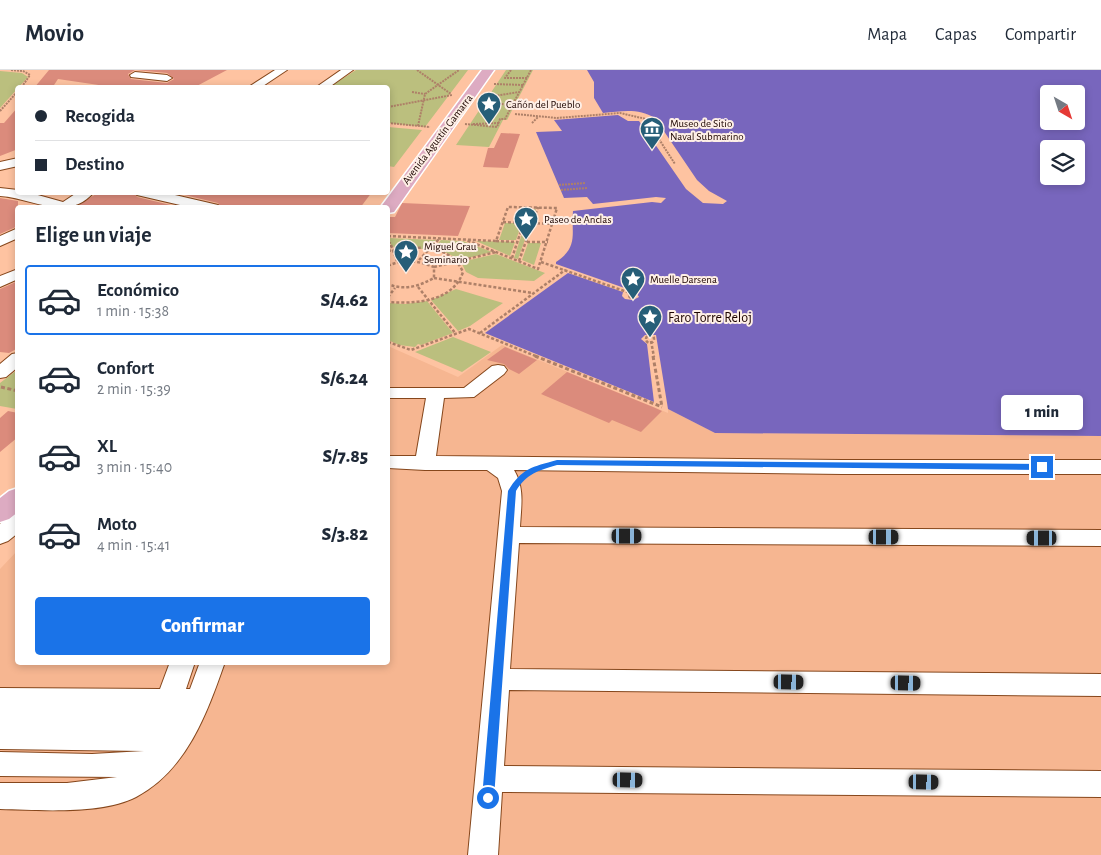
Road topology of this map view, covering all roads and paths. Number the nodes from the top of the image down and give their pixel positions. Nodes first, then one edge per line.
1 (11, 70) edge
2 (144, 70) edge
3 (282, 70) edge
4 (348, 70) edge
5 (417, 70) edge
6 (459, 70) edge
7 (488, 70) edge
8 (511, 70) edge
9 (531, 70) edge
10 (478, 77) edge
11 (167, 78) dead end
12 (527, 78) junction
13 (22, 85) edge
14 (257, 85) edge
15 (325, 85) edge
16 (438, 85) junction
17 (523, 85) junction
18 (412, 92) dead end
19 (520, 92) junction
20 (15, 94) edge
21 (425, 94) junction
22 (422, 100) junction
23 (390, 107) edge
24 (512, 107) junction
25 (0, 111) edge
26 (514, 114) dead end
27 (538, 116) junction
28 (499, 122) junction
29 (390, 123) edge
30 (448, 123) junction
31 (532, 123) dead end
32 (473, 124) junction
33 (418, 126) junction
34 (434, 128) junction
35 (15, 163) edge
36 (675, 164) dead end
37 (0, 166) edge
38 (15, 183) edge
39 (585, 183) dead end
40 (0, 184) edge
41 (559, 185) dead end
42 (587, 188) dead end
43 (561, 190) dead end
44 (0, 192) edge
45 (390, 192) edge
46 (15, 194) edge
47 (23, 195) edge
48 (83, 195) edge
49 (153, 195) edge
50 (161, 197) junction
51 (58, 205) edge
52 (68, 205) edge
53 (147, 205) edge
54 (199, 205) edge
55 (390, 205) edge
56 (529, 207) junction
57 (538, 207) junction
58 (503, 222) junction
59 (523, 223) junction
60 (532, 223) junction
61 (553, 224) junction
62 (15, 234) edge
63 (390, 236) edge
64 (439, 238) junction
65 (466, 240) junction
66 (496, 241) junction
67 (0, 242) edge
68 (517, 242) junction
69 (527, 242) junction
70 (548, 242) junction
71 (391, 245) edge
72 (390, 249) edge
73 (394, 249) junction
74 (429, 249) junction
75 (496, 252) junction
76 (512, 258) junction
77 (419, 260) junction
78 (397, 261) junction
79 (519, 261) junction
80 (459, 262) junction
81 (541, 262) junction
82 (0, 265) edge
83 (390, 265) edge
84 (434, 267) junction
85 (565, 270) junction
86 (15, 271) edge
87 (15, 274) edge
88 (434, 278) junction
89 (0, 282) edge
90 (460, 282) junction
91 (390, 285) edge
92 (418, 287) junction
93 (395, 288) junction
94 (630, 293) dead end
95 (390, 294) edge
96 (533, 294) junction
97 (429, 300) junction
98 (390, 302) edge
99 (479, 333) junction
100 (456, 334) junction
101 (651, 341) dead end
102 (390, 343) edge
103 (0, 355) edge
104 (15, 358) edge
105 (15, 360) edge
106 (498, 370) dead end
107 (0, 373) edge
108 (0, 387) edge
109 (15, 390) edge
110 (390, 393) edge
111 (436, 394) junction
112 (390, 462) edge
113 (490, 463) junction
114 (557, 463) junction
115 (425, 464) junction
116 (1101, 467) edge
117 (15, 484) edge
118 (512, 491) junction
119 (0, 497) edge
120 (15, 500) edge
121 (0, 513) edge
122 (15, 523) edge
123 (0, 536) edge
124 (508, 536) junction
125 (1101, 538) edge
126 (182, 665) edge
127 (212, 665) edge
128 (496, 678) junction
129 (1101, 685) edge
130 (0, 699) edge
131 (169, 700) junction
132 (0, 718) edge
133 (188, 720) junction
134 (0, 737) edge
135 (158, 763) junction
136 (0, 764) edge
137 (490, 779) junction
138 (1101, 784) edge
139 (0, 796) edge
140 (483, 855) edge

1 - 13 path
2 - 11 street
3 - 14 street
4 - 15 street
5 - 16 path
6 - 16 path
7 - 10 main road, Avenida Agustín Gamarra
8 - 12 path
9 - 12 path
10 - 17 path
10 - 30 main road, Avenida Agustín Gamarra
10 - 34 main road, Avenida Agustín Gamarra
12 - 17 path
16 - 21 path
16 - 22 path
17 - 19 path
18 - 21 path
19 - 24 path
19 - 24 path
20 - 25 path
21 - 22 path
22 - 23 path
22 - 33 path
24 - 28 path
26 - 27 path
27 - 31 path
27 - 36 path
28 - 32 path
28 - 32 path
29 - 33 path
30 - 32 path
30 - 55 main road, Avenida Agustín Gamarra
33 - 34 path
34 - 45 main road, Avenida Agustín Gamarra
35 - 37 street
38 - 40 street
39 - 41 path
42 - 43 path
44 - 46 street
47 - 51 street
48 - 52 street
49 - 50 street
50 - 53 street
50 - 54 street
56 - 57 path
56 - 58 path
56 - 59 path
57 - 60 path
57 - 61 path
58 - 59 path
58 - 66 path
59 - 68 path
60 - 61 path
60 - 69 path
61 - 70 path
62 - 67 street
63 - 64 path
64 - 65 path
64 - 74 path
65 - 66 path
65 - 75 path
66 - 68 path
68 - 76 path
69 - 70 path
69 - 79 path
70 - 81 path
71 - 73 path
72 - 73 path
73 - 74 path
73 - 78 path
74 - 77 path
74 - 80 path
75 - 76 path
75 - 80 path
76 - 79 path
77 - 78 path
77 - 84 path
78 - 83 path
79 - 81 path
80 - 84 path
80 - 90 path
81 - 85 path
82 - 86 street
84 - 88 path
85 - 94 path
85 - 96 path
87 - 89 street
88 - 90 path
88 - 92 path
90 - 96 path
90 - 97 path
91 - 93 path
92 - 93 path
92 - 97 path
93 - 95 path
96 - 99 path
97 - 98 path
97 - 100 path
99 - 100 path
99 - 101 path
100 - 102 path
103 - 104 street
105 - 107 street
106 - 111 street
108 - 109 path
110 - 111 street
111 - 115 street
112 - 115 street
113 - 114 street
113 - 115 street
113 - 118 street
114 - 116 street
114 - 118 street
117 - 119 main road
118 - 124 street
120 - 121 main road
122 - 123 street
124 - 125 street
124 - 128 street
126 - 131 street
127 - 133 street
128 - 129 street
128 - 137 street
130 - 131 street
131 - 133 street
132 - 133 street
133 - 134 street
133 - 135 street
135 - 136 street
135 - 139 street
137 - 138 street
137 - 140 street

